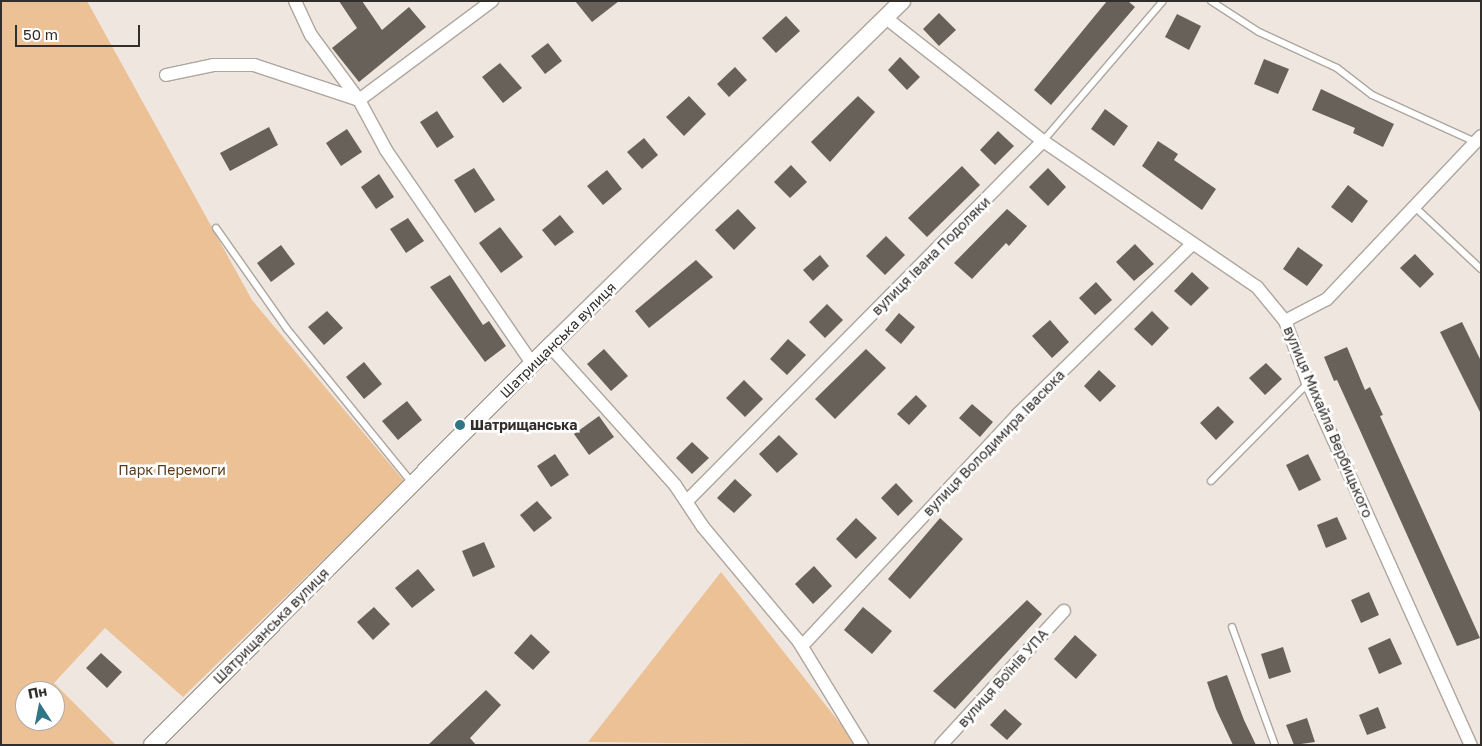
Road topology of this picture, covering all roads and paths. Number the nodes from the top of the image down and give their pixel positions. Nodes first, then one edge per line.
1 (295, 1) edge
2 (492, 1) edge
3 (902, 1) edge
4 (1163, 1) edge
5 (1211, 1) edge
6 (886, 18) junction
7 (166, 75) dead end
8 (360, 100) junction
9 (1478, 139) edge
10 (1043, 142) junction
11 (1416, 208) junction
12 (216, 228) dead end
13 (1192, 244) junction
14 (1481, 269) edge
15 (1285, 321) junction
16 (550, 346) junction
17 (532, 363) junction
18 (1308, 383) junction
19 (1211, 481) dead end
20 (412, 484) junction
21 (687, 501) junction
22 (1064, 611) dead end
23 (1232, 627) dead end
24 (802, 646) junction
25 (152, 745) edge
26 (862, 745) edge
27 (941, 745) edge
28 (1276, 745) edge
29 (1471, 745) edge

1 - 8 street
2 - 8 street
3 - 6 street, Шатрищанська вулиця
4 - 10 lane, вулиця Івана Подоляки
5 - 9 lane
6 - 10 street, вулиця Михайла Вербицького
6 - 16 street, Шатрищанська вулиця
7 - 8 street
8 - 17 street
9 - 11 street
10 - 13 street, вулиця Михайла Вербицького
10 - 21 street, вулиця Івана Подоляки
11 - 14 lane
11 - 15 street
12 - 20 lane
13 - 15 street, вулиця Михайла Вербицького
13 - 24 street, вулиця Володимира Івасюка
15 - 18 street, вулиця Михайла Вербицького
16 - 17 street, Шатрищанська вулиця
16 - 21 street
17 - 20 street, Шатрищанська вулиця
18 - 19 lane
18 - 29 street, вулиця Михайла Вербицького
20 - 25 street, Шатрищанська вулиця
21 - 24 street
22 - 27 street, вулиця Воїнів УПА
23 - 28 lane
24 - 26 street

